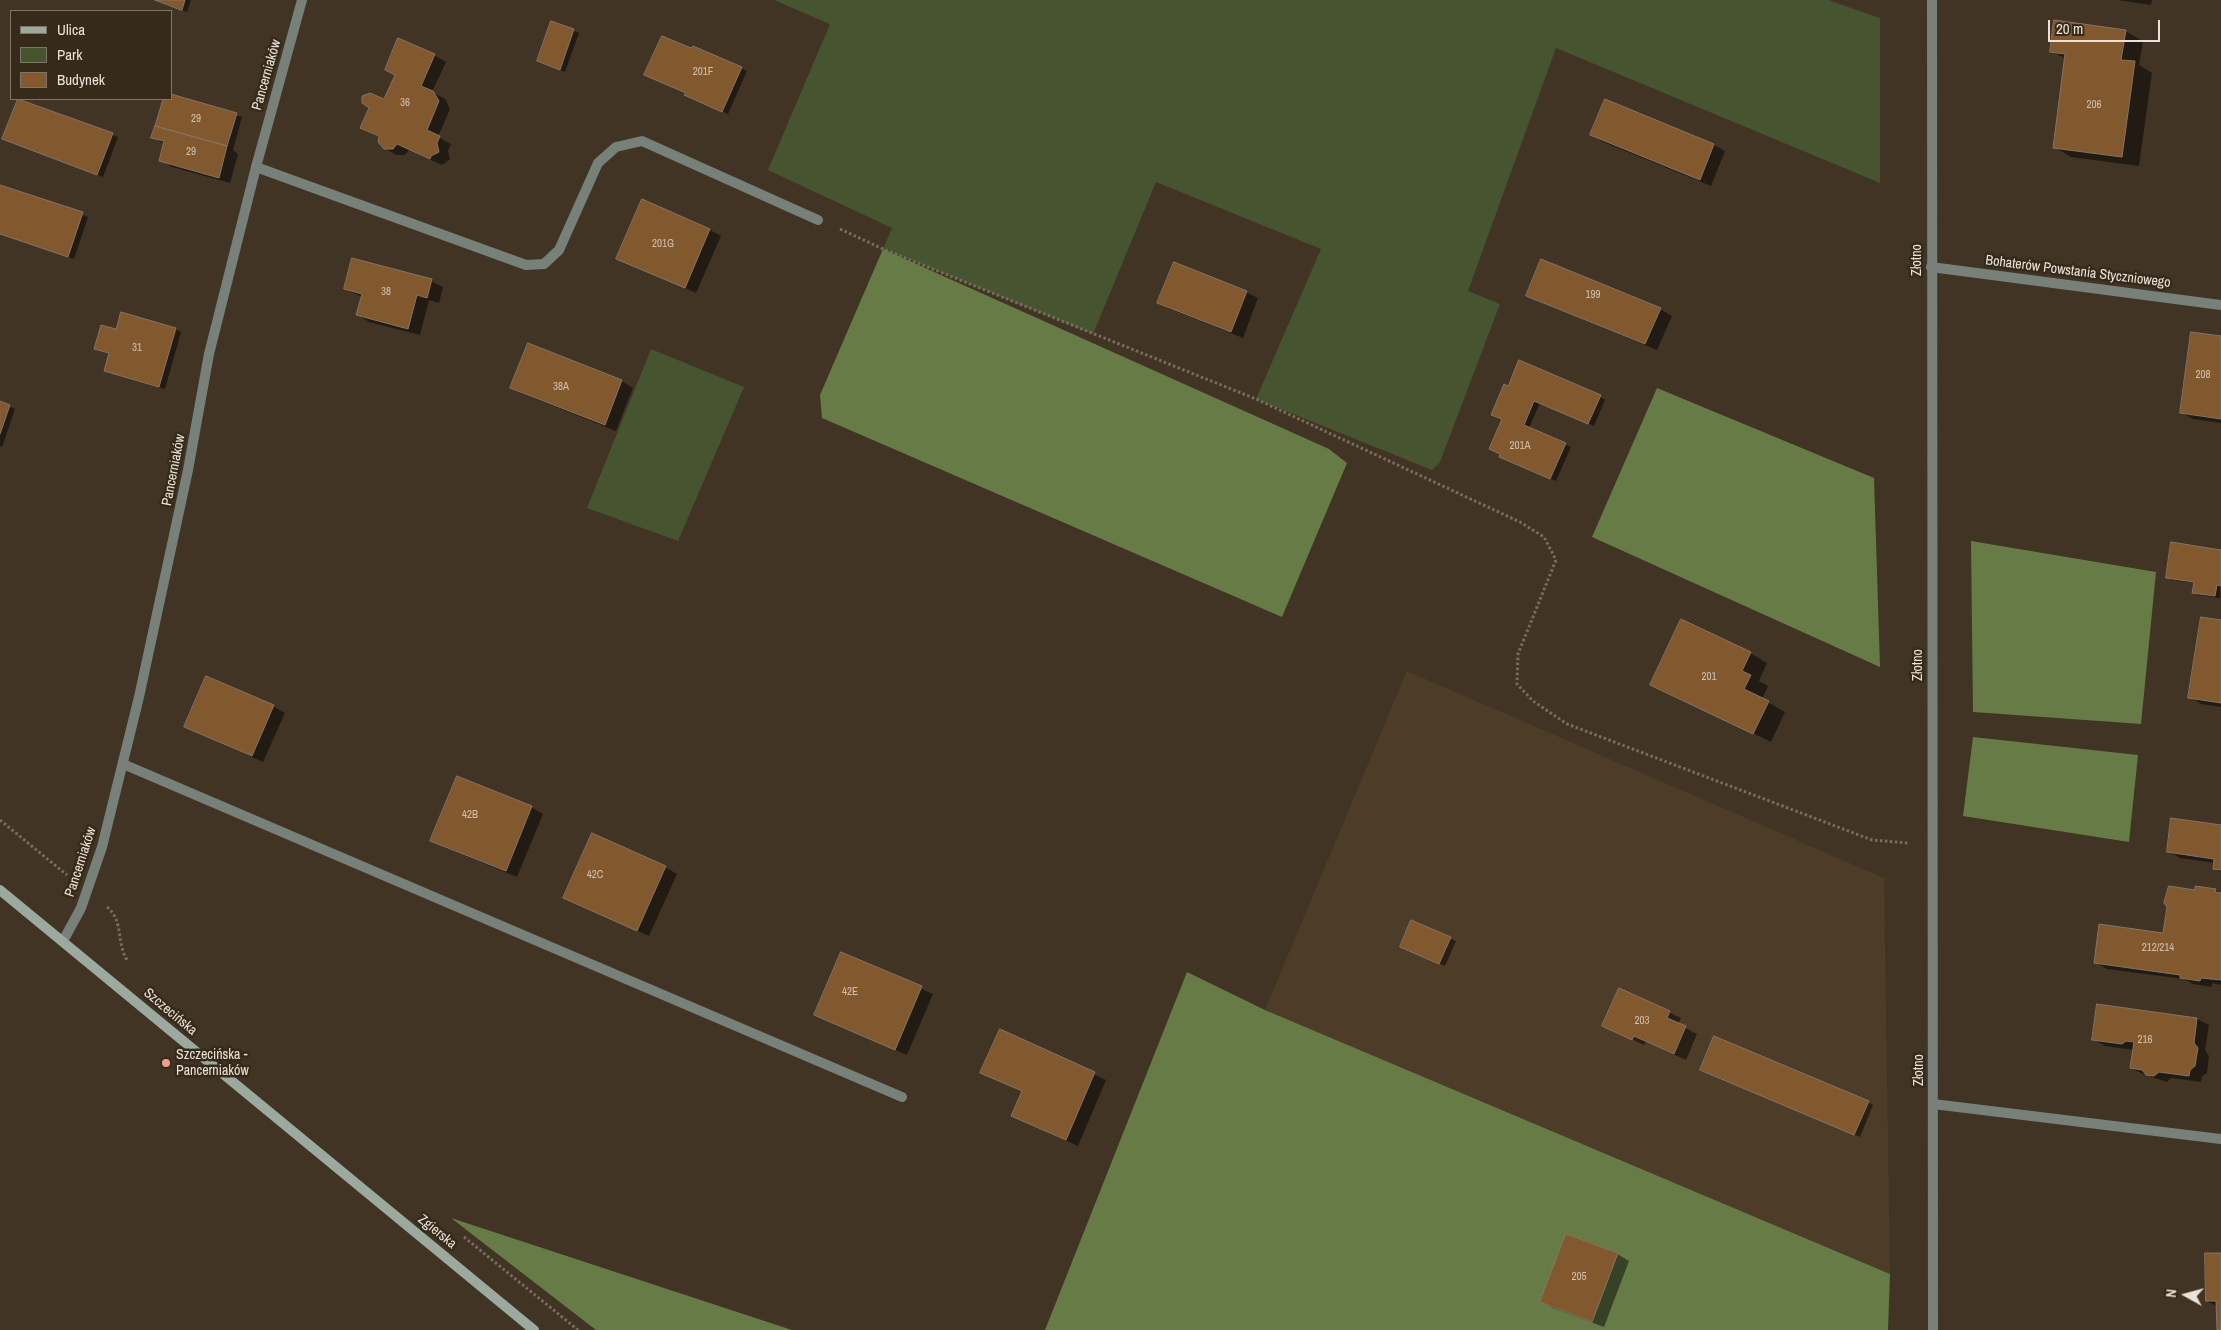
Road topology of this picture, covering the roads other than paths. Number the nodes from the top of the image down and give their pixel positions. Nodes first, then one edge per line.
1 (302, 0) edge
2 (1932, 0) edge
3 (256, 167) junction
4 (818, 220) road end
5 (1931, 267) junction
6 (2221, 305) edge
7 (122, 764) junction
8 (0, 890) edge
9 (63, 941) junction
10 (902, 1097) dead end
11 (1932, 1104) junction
12 (2221, 1139) edge
13 (322, 1156) joint
14 (534, 1330) edge
15 (1933, 1330) edge

1 - 3 street, Pancerniaków
2 - 5 street, Złotno
3 - 4 street
3 - 7 street, Pancerniaków
5 - 6 street, Bohaterów Powstania Styczniowego
5 - 11 street, Złotno
7 - 9 street, Pancerniaków
7 - 10 street
8 - 9 main road, Szczecińska
9 - 13 main road, Szczecińska
11 - 12 street
11 - 15 street, Złotno
13 - 14 main road, Zgierska

